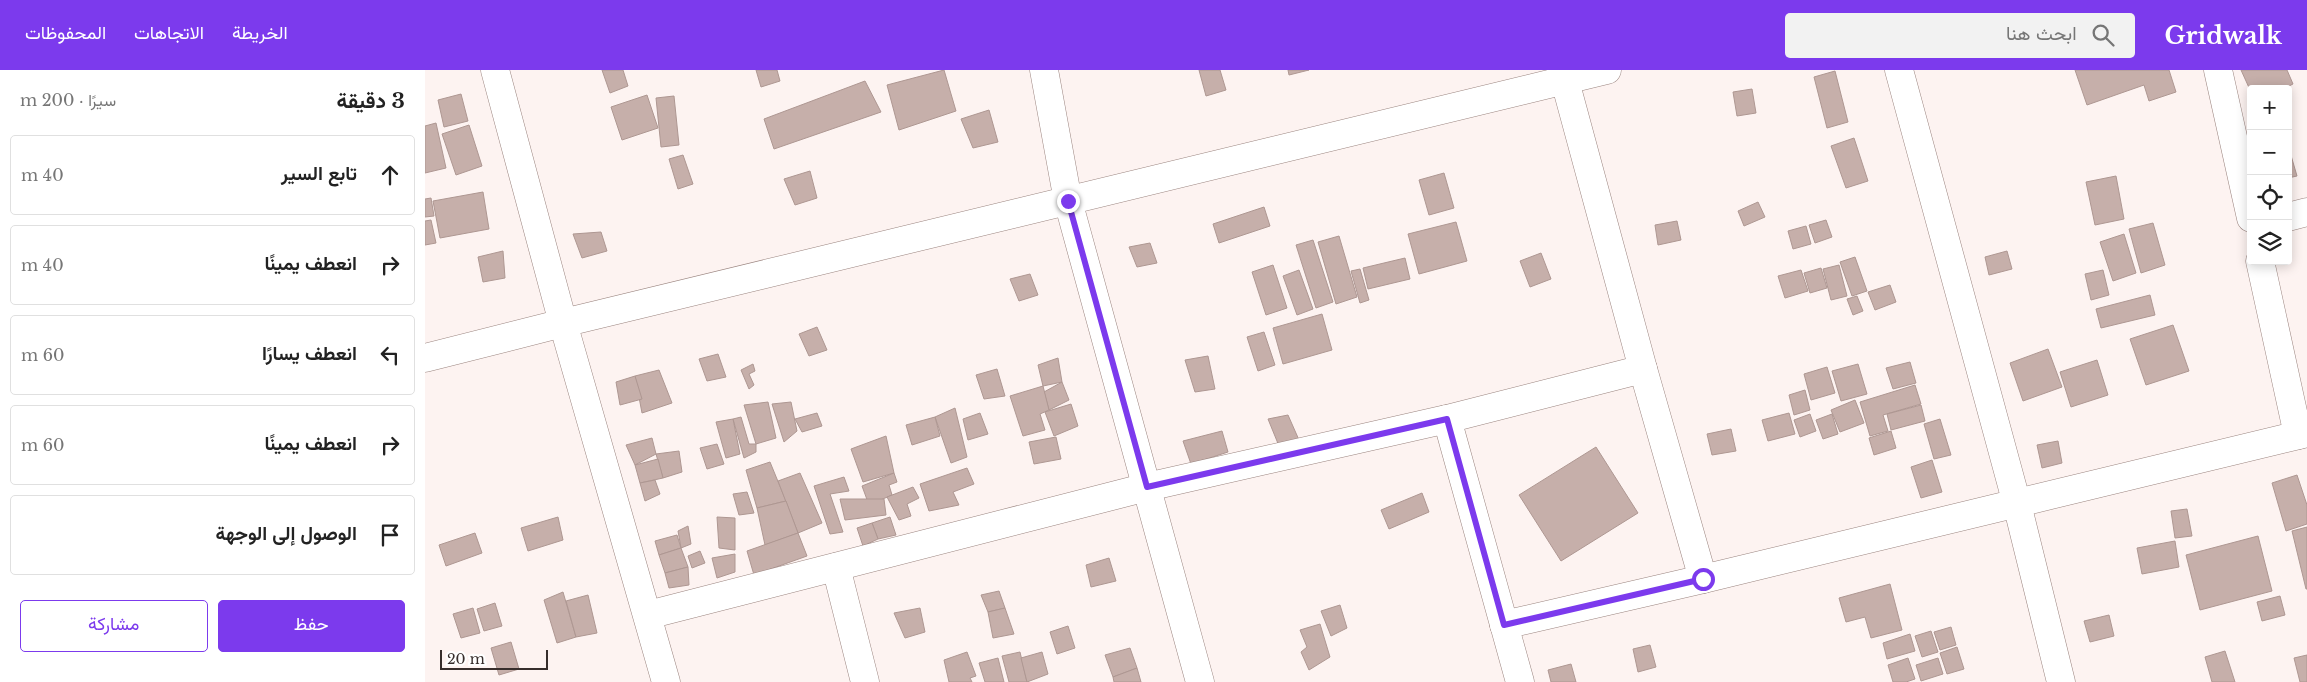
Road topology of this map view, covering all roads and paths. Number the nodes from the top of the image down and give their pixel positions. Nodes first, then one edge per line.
1 (495, 70) edge
2 (1044, 70) edge
3 (1607, 70) edge
4 (1899, 70) edge
5 (2218, 70) edge
6 (1563, 75) edge
7 (2247, 200) edge
8 (1068, 201) junction
9 (2307, 212) edge
10 (2292, 216) edge
11 (2261, 265) edge
12 (563, 322) junction
13 (425, 358) edge
14 (1643, 369) junction
15 (1447, 419) junction
16 (2302, 434) edge
17 (1147, 487) junction
18 (2017, 504) junction
19 (836, 567) junction
20 (1703, 579) junction
21 (648, 615) junction
22 (1504, 625) junction
23 (666, 682) edge
24 (865, 682) edge
25 (1200, 682) edge
26 (1520, 682) edge
27 (2061, 682) edge

1 - 12 street
2 - 8 street
3 - 6 street
4 - 18 street
5 - 7 street
6 - 8 street
6 - 14 street
8 - 12 street
8 - 17 street
9 - 10 street
11 - 16 street
12 - 13 street
12 - 21 street
14 - 15 street
14 - 20 street
15 - 17 street
15 - 22 street
16 - 18 street
17 - 19 street
17 - 25 street
18 - 20 street
18 - 27 street
19 - 21 street
19 - 24 street
20 - 22 street
21 - 23 street
22 - 26 street

